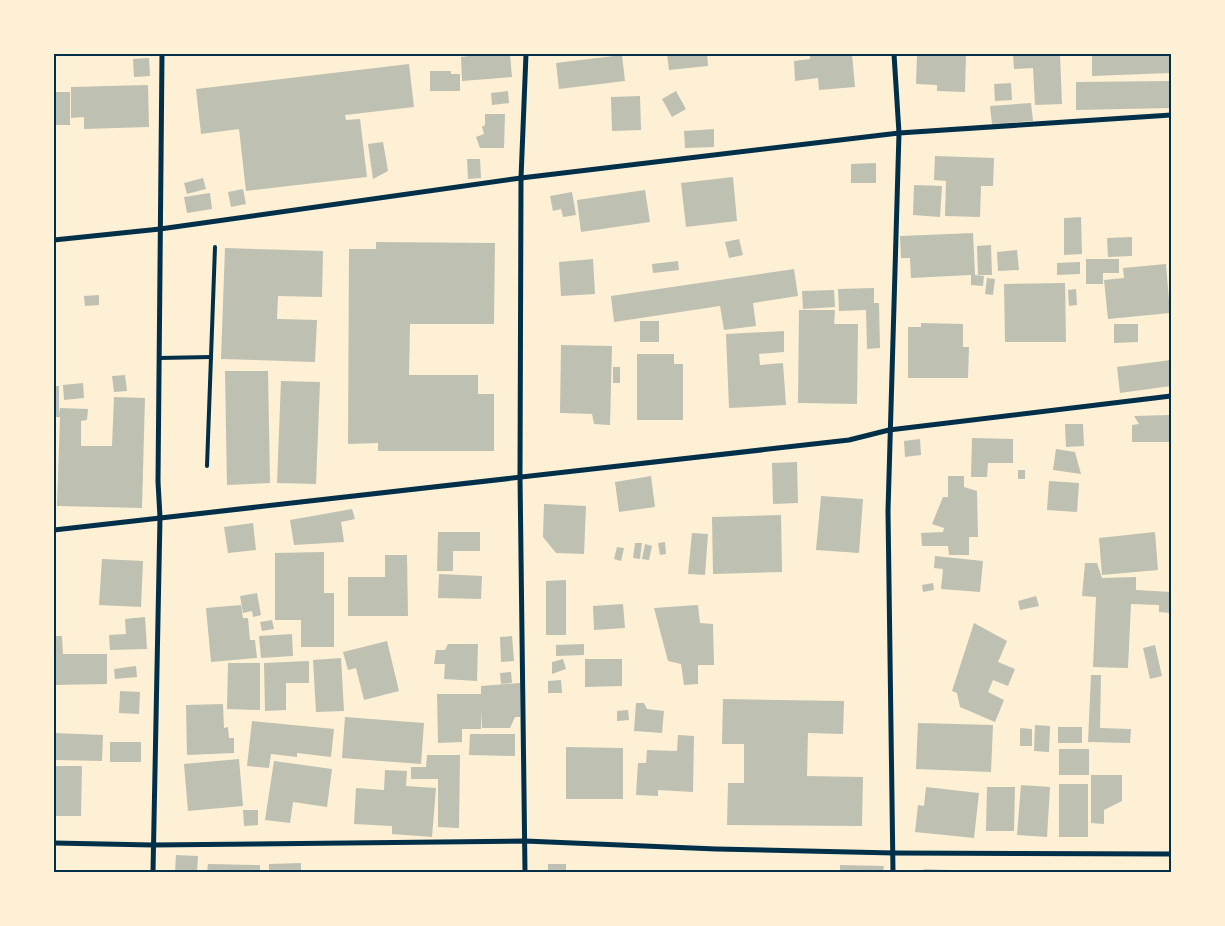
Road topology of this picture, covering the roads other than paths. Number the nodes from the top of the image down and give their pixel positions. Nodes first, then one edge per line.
1 (162, 54) edge
2 (526, 54) edge
3 (894, 54) edge
4 (1171, 115) edge
5 (898, 133) junction
6 (522, 178) junction
7 (160, 229) junction
8 (54, 240) edge
9 (215, 247) dead end
10 (211, 356) junction
11 (159, 358) junction
12 (1171, 396) edge
13 (889, 430) junction
14 (208, 466) dead end
15 (520, 476) junction
16 (160, 517) junction
17 (54, 530) edge
18 (525, 841) junction
19 (54, 843) edge
20 (153, 845) junction
21 (894, 853) junction
22 (1171, 854) edge
23 (153, 872) edge
24 (525, 872) edge
25 (893, 872) edge

1 - 7 street
2 - 6 street
3 - 5 street
4 - 5 street
5 - 6 street
5 - 13 street
6 - 7 street
6 - 15 street
7 - 8 street
7 - 11 street
9 - 10 lane
10 - 11 lane
10 - 14 lane
11 - 16 street
12 - 13 street
13 - 15 street
13 - 21 street
15 - 16 street
15 - 18 street
16 - 17 street
16 - 20 street
18 - 20 street
18 - 21 street
18 - 24 street
19 - 20 street
20 - 23 street
21 - 22 street
21 - 25 street

